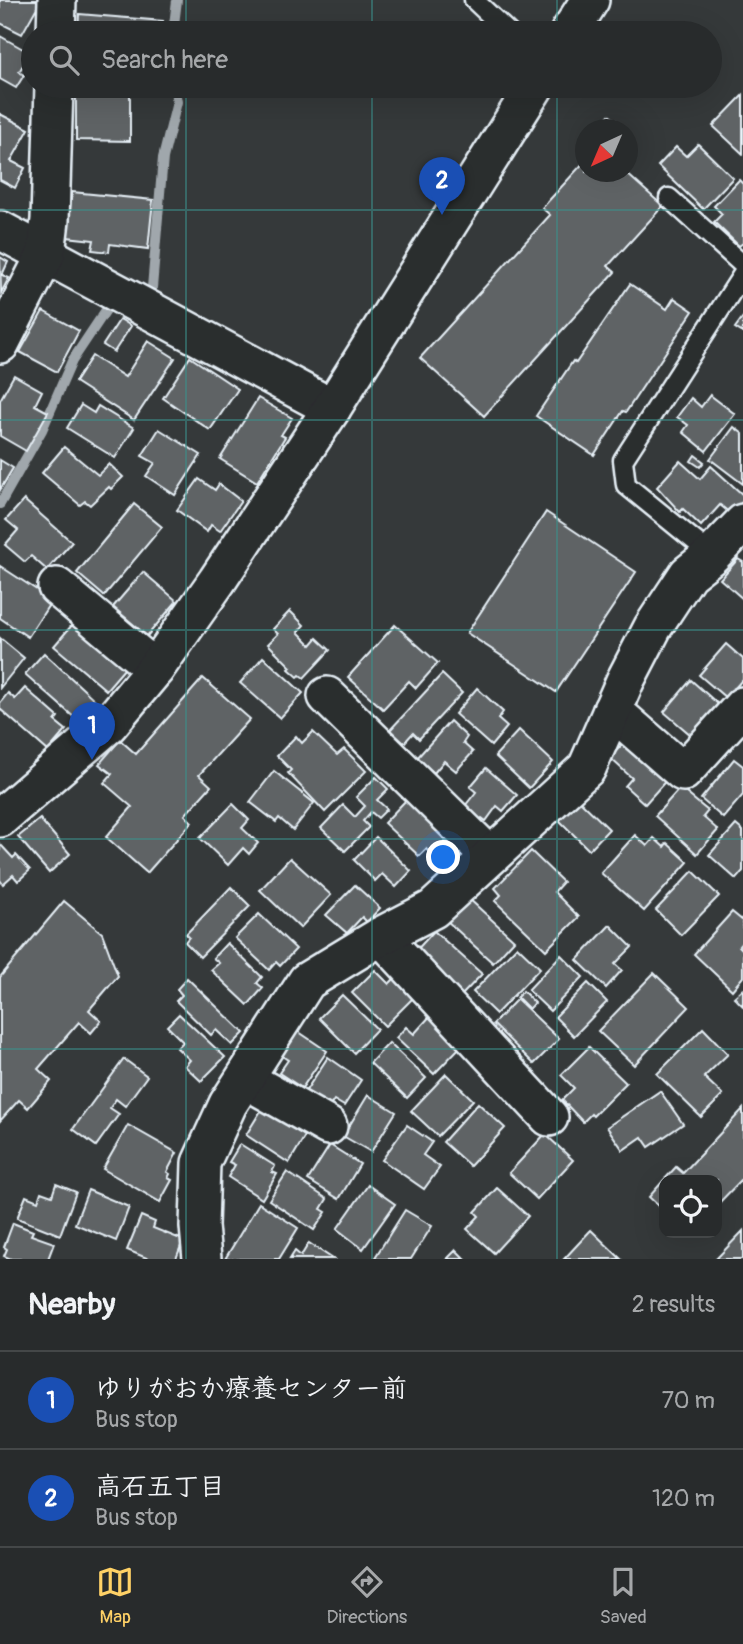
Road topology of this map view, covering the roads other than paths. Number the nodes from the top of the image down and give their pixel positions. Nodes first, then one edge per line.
1 (57, 0) edge
2 (474, 0) edge
3 (590, 0) edge
4 (56, 21) edge
5 (496, 21) edge
6 (577, 21) edge
7 (54, 98) edge
8 (527, 98) edge
9 (669, 198) dead end
10 (0, 230) edge
11 (46, 254) junction
12 (743, 265) edge
13 (743, 274) edge
14 (0, 344) edge
15 (332, 408) junction
16 (743, 523) edge
17 (712, 555) junction
18 (57, 587) dead end
19 (155, 669) junction
20 (327, 696) dead end
21 (743, 706) edge
22 (612, 710) junction
23 (0, 818) edge
24 (490, 856) junction
25 (381, 936) junction
26 (245, 1079) junction
27 (549, 1117) dead end
28 (328, 1126) dead end
29 (202, 1259) edge

1 - 4 street
2 - 5 lane
3 - 6 street
7 - 11 street
8 - 15 street
9 - 12 lane
10 - 11 street
11 - 14 street
11 - 15 street
13 - 17 lane
15 - 19 street
16 - 17 street
17 - 22 street
18 - 19 street
19 - 23 street
20 - 24 street
21 - 22 street
22 - 24 street
24 - 25 street
25 - 26 street
25 - 27 street
26 - 28 street
26 - 29 street

